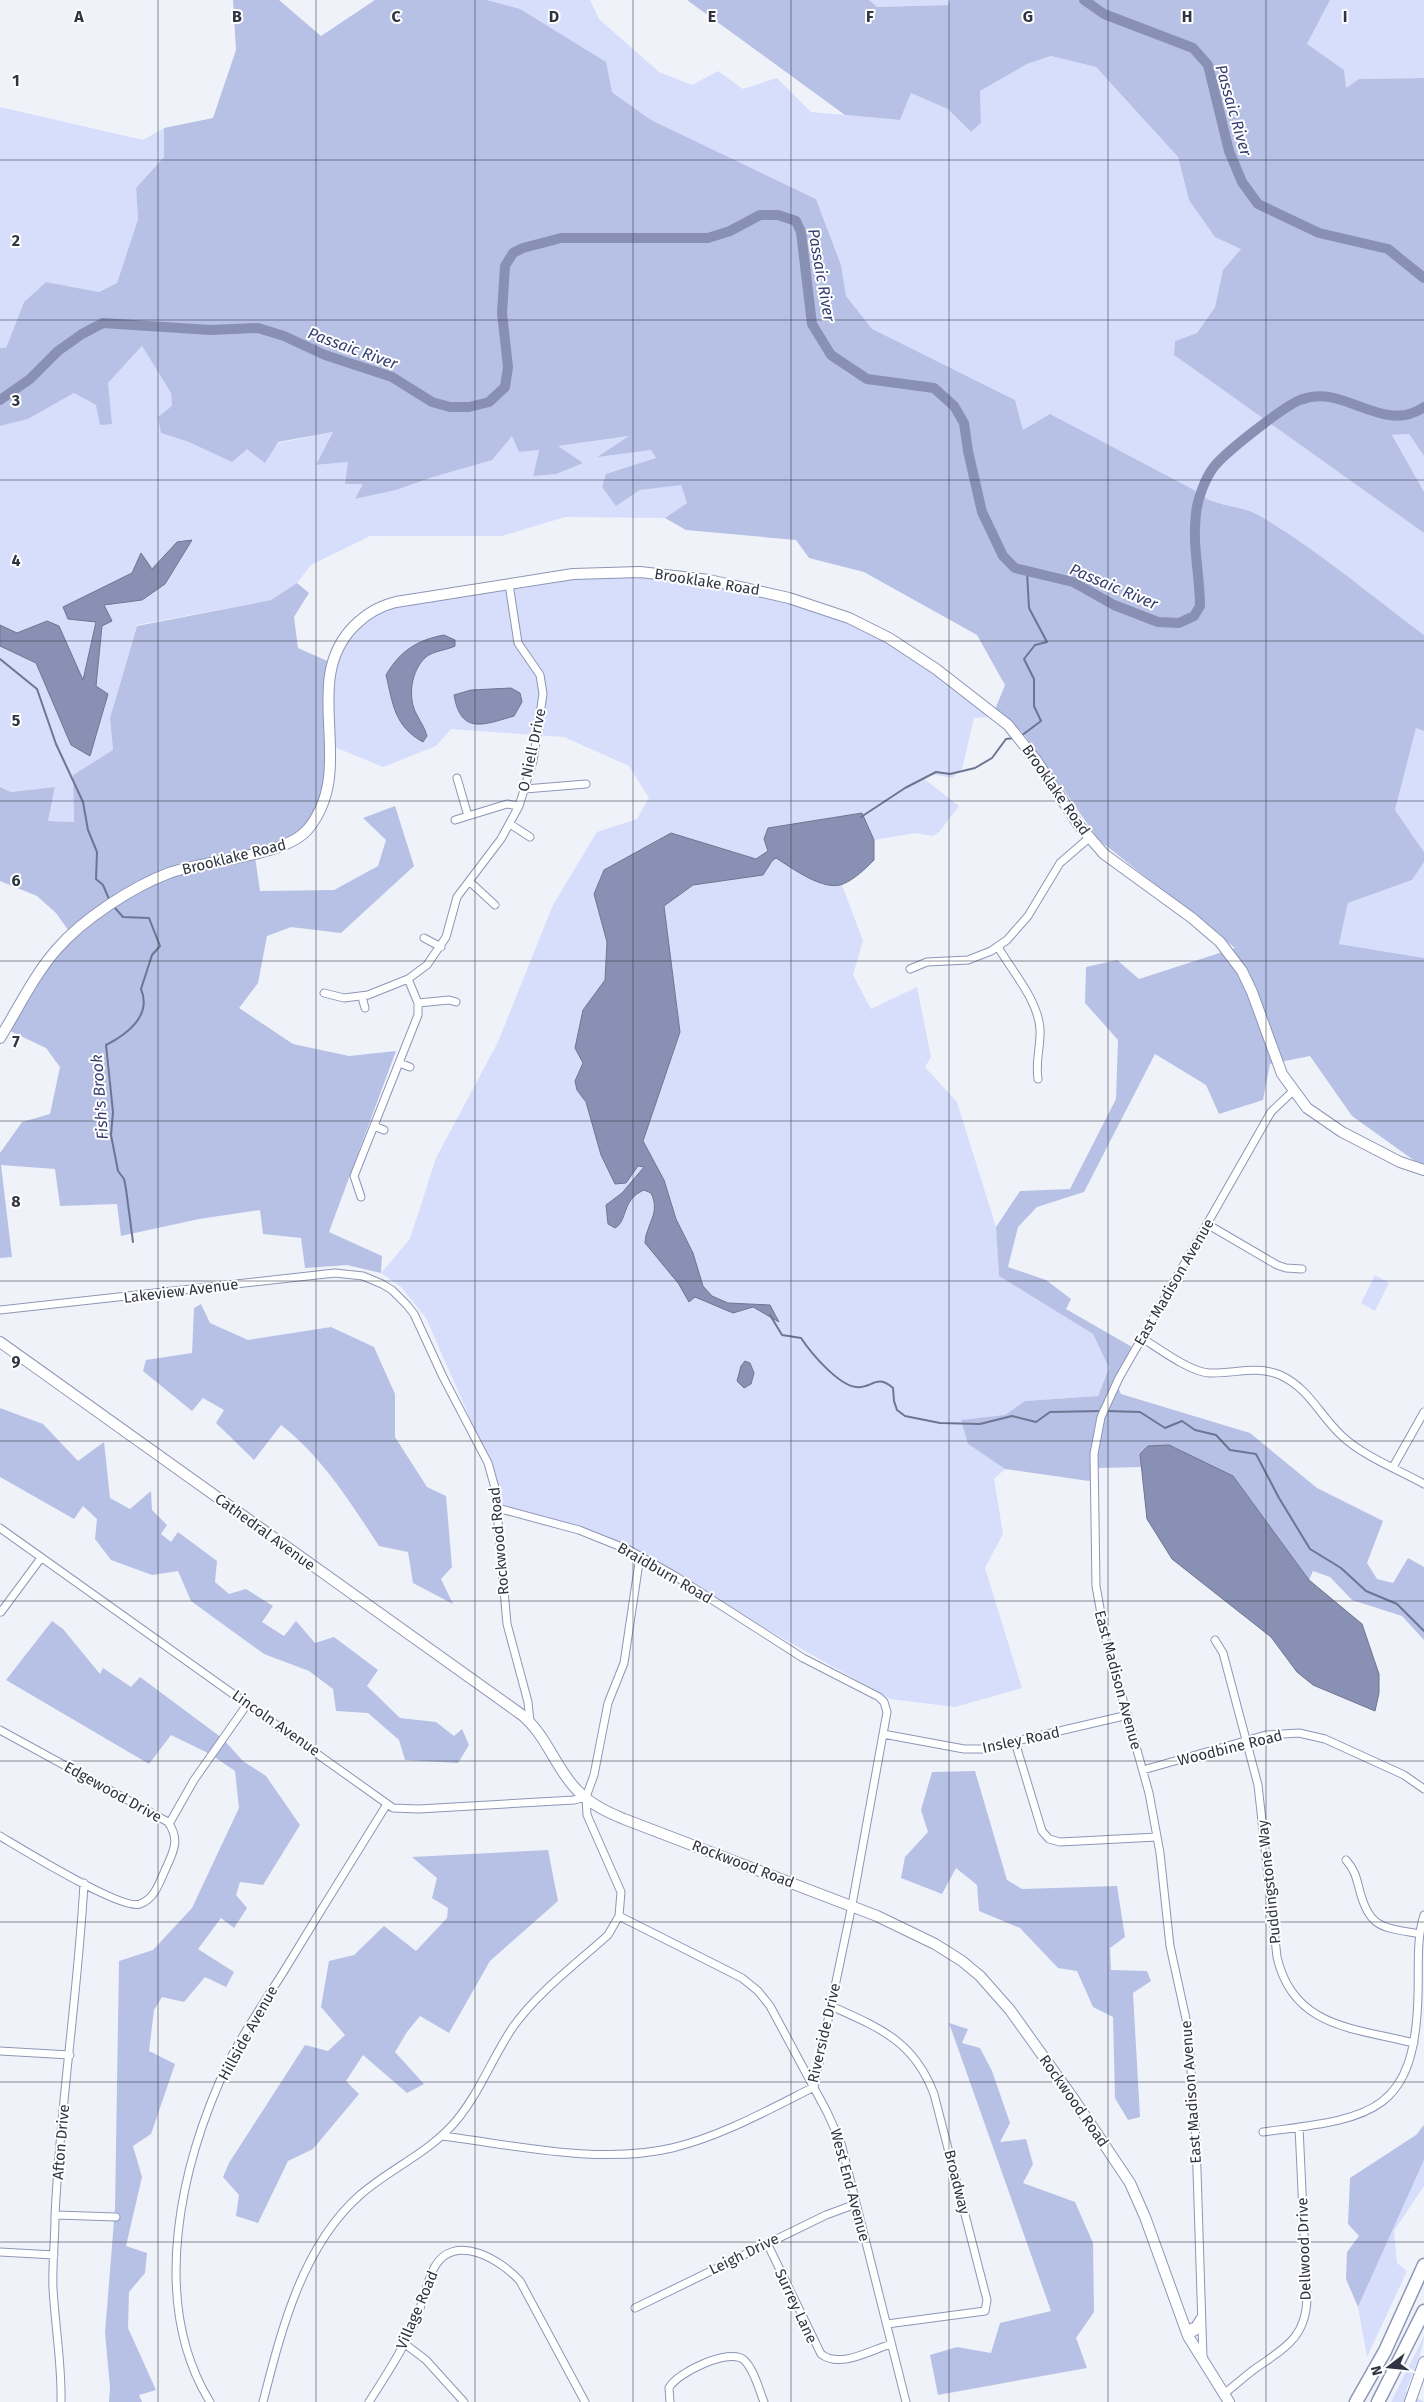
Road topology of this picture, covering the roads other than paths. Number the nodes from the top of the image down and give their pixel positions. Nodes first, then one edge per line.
1 (509, 584) junction
2 (457, 778) dead end
3 (586, 784) dead end
4 (525, 789) junction
5 (519, 806) junction
6 (468, 816) junction
7 (455, 820) dead end
8 (510, 824) junction
9 (530, 836) dead end
10 (1089, 838) junction
11 (469, 880) junction
12 (495, 905) dead end
13 (424, 938) dead end
14 (441, 947) junction
15 (998, 947) junction
16 (910, 968) dead end
17 (408, 979) junction
18 (324, 993) dead end
19 (362, 997) junction
20 (456, 1002) dead end
21 (418, 1003) junction
22 (366, 1008) dead end
23 (0, 1038) edge
24 (399, 1063) junction
25 (410, 1067) dead end
26 (1038, 1078) dead end
27 (1293, 1091) junction
28 (374, 1126) junction
29 (384, 1130) dead end
30 (1424, 1170) edge
31 (361, 1197) dead end
32 (1207, 1224) junction
33 (1302, 1269) dead end
34 (363, 1276) joint
35 (0, 1310) edge
36 (1142, 1338) junction
37 (0, 1342) edge
38 (1424, 1412) edge
39 (1393, 1467) junction
40 (1424, 1484) edge
41 (496, 1508) junction
42 (0, 1528) edge
43 (640, 1556) junction
44 (41, 1558) junction
45 (1, 1612) edge
46 (1215, 1640) dead end
47 (820, 1667) joint
48 (248, 1703) junction
49 (1128, 1715) junction
50 (530, 1722) junction
51 (0, 1730) edge
52 (883, 1734) junction
53 (1246, 1741) junction
54 (1015, 1742) junction
55 (1143, 1770) junction
56 (1424, 1789) edge
57 (586, 1797) junction
58 (387, 1804) junction
59 (169, 1824) junction
60 (0, 1836) edge
61 (1157, 1837) junction
62 (1346, 1860) dead end
63 (84, 1883) junction
64 (852, 1906) junction
65 (1424, 1915) edge
66 (620, 1916) junction
67 (1420, 1934) junction
68 (831, 2006) junction
69 (1414, 2043) junction
70 (0, 2052) edge
71 (70, 2055) junction
72 (814, 2087) junction
73 (1300, 2127) junction
74 (1263, 2132) dead end
75 (442, 2136) junction
76 (856, 2204) junction
77 (56, 2215) junction
78 (116, 2217) dead end
79 (767, 2243) junction
80 (0, 2252) edge
81 (54, 2255) junction
82 (1424, 2265) edge
83 (635, 2308) dead end
84 (1424, 2311) edge
85 (1200, 2318) junction
86 (887, 2324) junction
87 (1202, 2327) junction
88 (1186, 2333) junction
89 (405, 2344) junction
90 (892, 2344) junction
91 (1203, 2361) junction
92 (1424, 2362) edge
93 (1227, 2398) edge
94 (61, 2402) edge
95 (210, 2402) edge
96 (263, 2402) edge
97 (369, 2402) edge
98 (464, 2402) edge
99 (585, 2402) edge
100 (670, 2402) edge
101 (764, 2402) edge
102 (906, 2402) edge
103 (1356, 2402) edge
104 (1378, 2402) edge
105 (1410, 2402) edge

1 - 4 street, O Niell Drive
1 - 10 street, Brooklake Road
1 - 23 street, Brooklake Road
2 - 6 street
3 - 4 street
4 - 5 street, O Niell Drive
5 - 6 street
5 - 8 street, O Niell Drive
6 - 7 street
8 - 9 street
8 - 11 street, O Niell Drive
10 - 15 street
10 - 27 street, Brooklake Road
11 - 12 street
11 - 14 street, O Niell Drive
13 - 14 street
14 - 17 street, O Niell Drive
15 - 16 street
15 - 26 street
17 - 19 street, O Niell Drive
17 - 21 street
18 - 19 street
19 - 22 street
20 - 21 street
21 - 24 street
24 - 25 street
24 - 28 street
27 - 30 street, Brooklake Road
27 - 32 street, East Madison Avenue
28 - 29 street
28 - 31 street
32 - 33 street
32 - 36 street, East Madison Avenue
34 - 35 street, Lakeview Avenue
34 - 41 street, Rockwood Road
36 - 39 street
36 - 49 street, East Madison Avenue
37 - 50 street, Cathedral Avenue
38 - 39 street
39 - 40 street
41 - 43 street, Braidburn Road
41 - 50 street, Rockwood Road
42 - 44 street, Lincoln Avenue
43 - 47 street, Braidburn Road
43 - 57 street
44 - 45 street
44 - 48 street, Lincoln Avenue
46 - 53 street, Puddingstone Way
47 - 52 street, Riverside Drive
48 - 58 street, Lincoln Avenue
48 - 59 street
49 - 54 street, Insley Road
49 - 55 street, East Madison Avenue
50 - 57 street, Rockwood Road
51 - 59 street, Edgewood Drive
52 - 54 street, Insley Road
52 - 64 street, Riverside Drive
53 - 55 street, Woodbine Road
53 - 56 street, Woodbine Road
53 - 69 street, Puddingstone Way
54 - 61 street
55 - 61 street, East Madison Avenue
57 - 58 street, Lincoln Avenue
57 - 64 street, Rockwood Road
57 - 66 street
58 - 95 street, Hillside Avenue
59 - 63 street, Edgewood Drive
60 - 63 street
61 - 85 street, East Madison Avenue
62 - 67 street
63 - 71 street, Afton Drive
64 - 68 street, Riverside Drive
64 - 88 street, Rockwood Road
65 - 67 street
66 - 72 street, West End Avenue
66 - 75 street
67 - 69 street
68 - 72 street, Riverside Drive
68 - 86 street, Broadway
69 - 73 street
70 - 71 street
71 - 77 street, Afton Drive
72 - 75 street, Riverside Drive
72 - 76 street, West End Avenue
73 - 74 street
73 - 93 street, Dellwood Drive
75 - 96 street
76 - 79 street, Leigh Drive
76 - 86 street, West End Avenue
77 - 78 street
77 - 81 street, Afton Drive
79 - 83 street, Leigh Drive
79 - 90 street, Surrey Lane
80 - 81 street
81 - 94 street, Afton Drive
82 - 103 highway
84 - 104 highway
85 - 87 street, East Madison Avenue
85 - 88 street
86 - 90 street, West End Avenue
87 - 88 street
87 - 91 street, East Madison Avenue
88 - 91 street, Rockwood Road
89 - 97 street, Village Road
89 - 98 street
89 - 99 street, Village Road
90 - 102 street, West End Avenue
91 - 93 street, Rockwood Road
92 - 105 street
100 - 101 street

